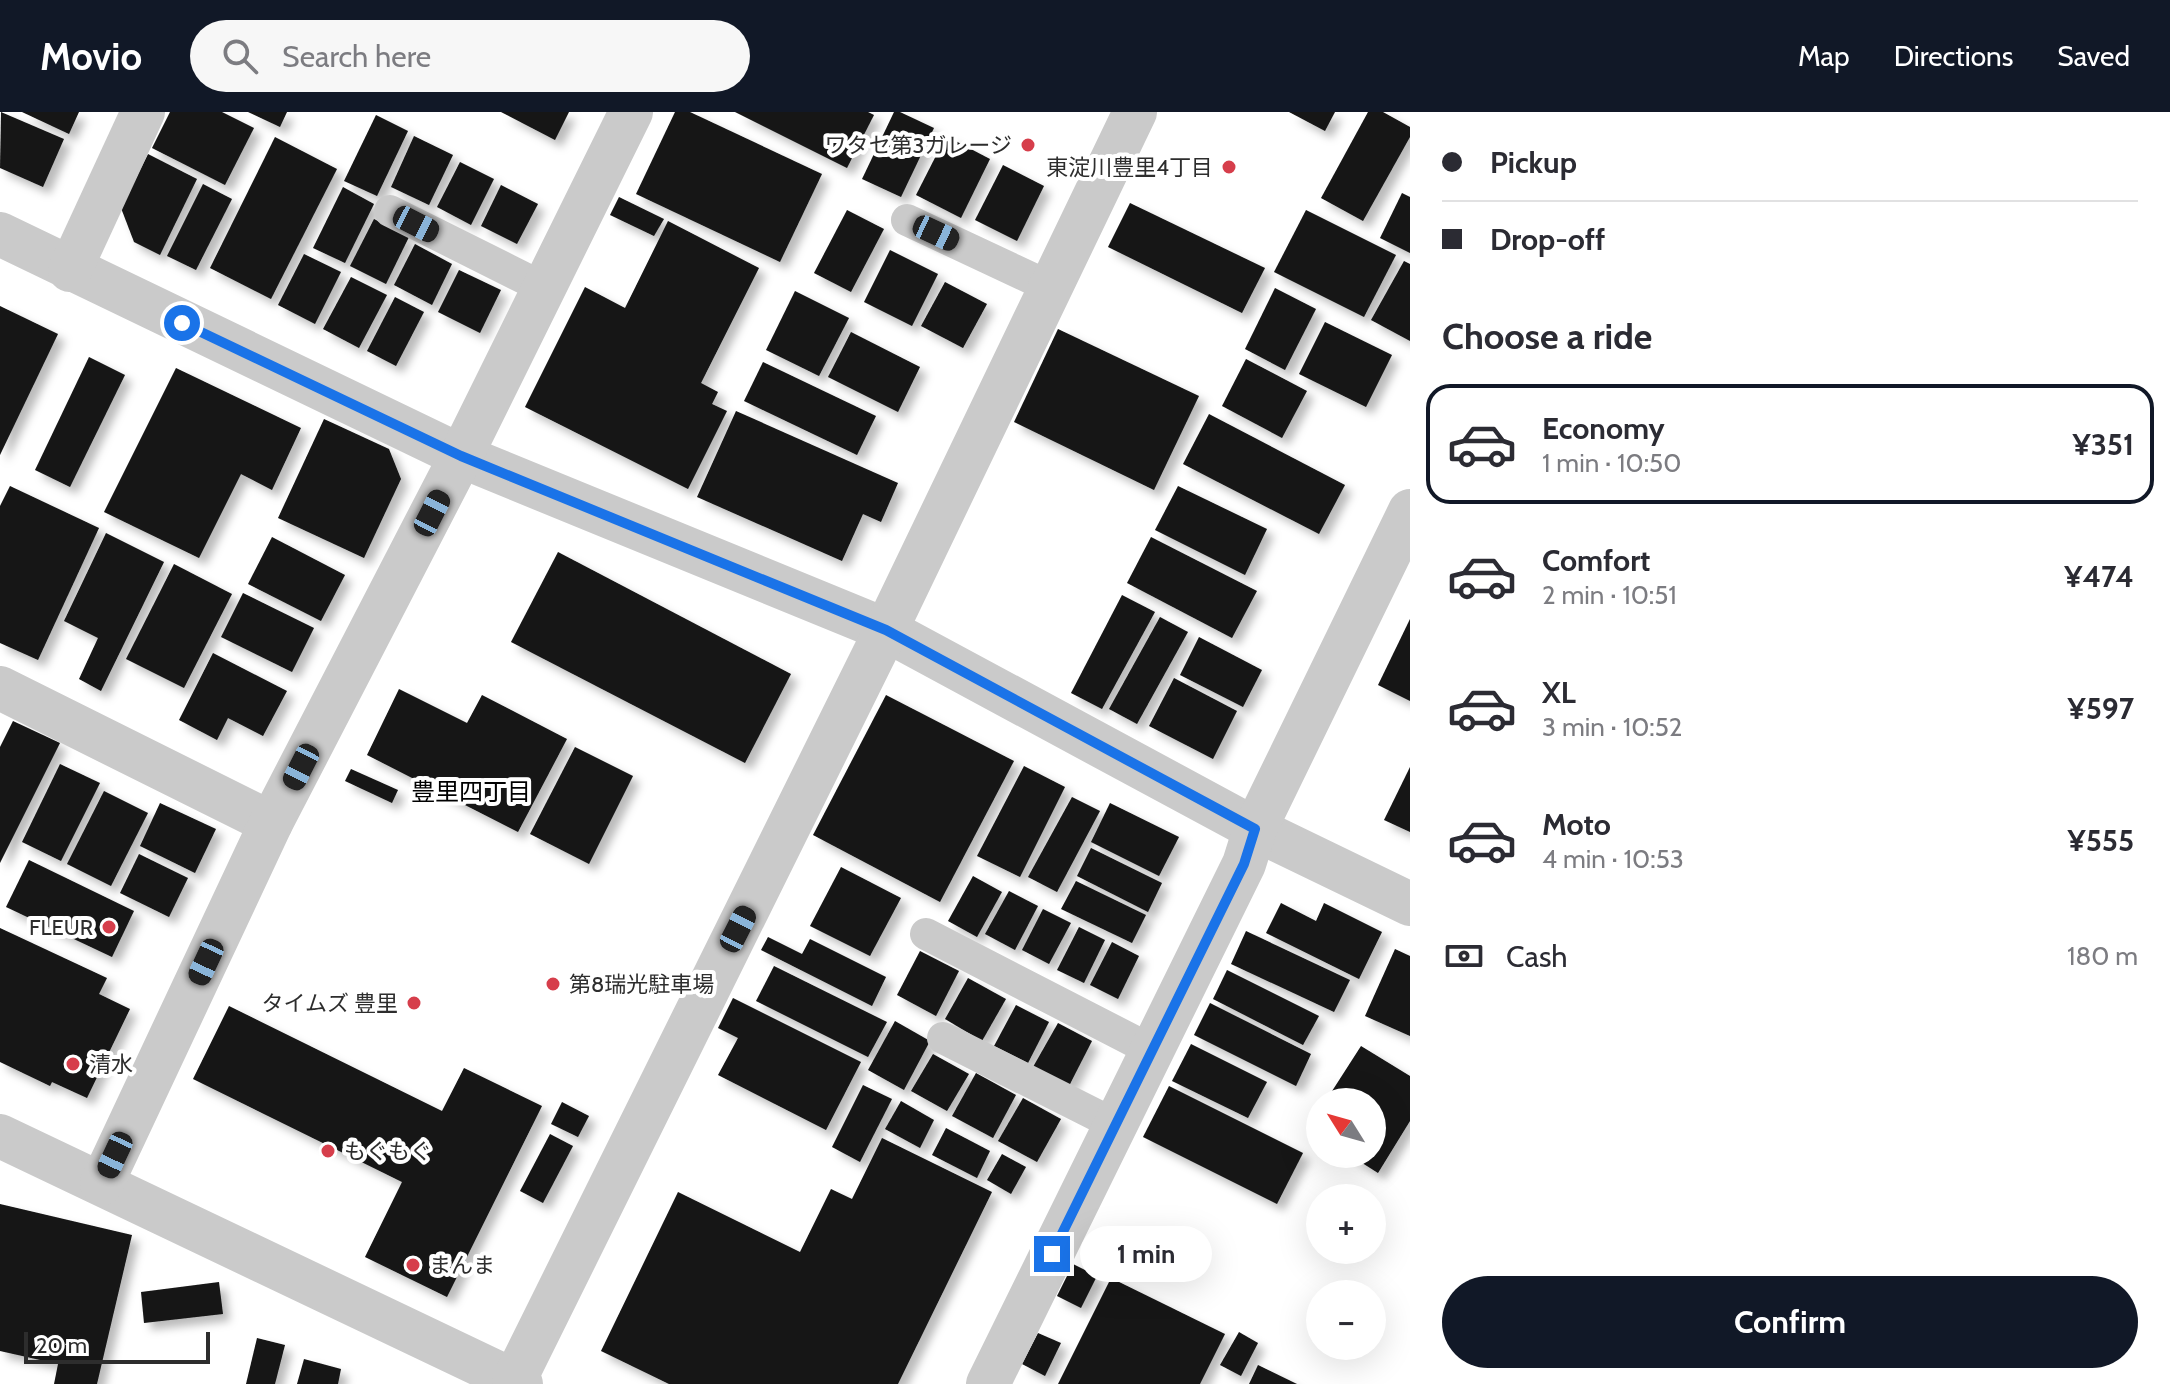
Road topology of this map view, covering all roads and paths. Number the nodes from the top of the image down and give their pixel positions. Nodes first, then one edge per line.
1 (143, 112) edge
2 (631, 112) edge
3 (1135, 112) edge
4 (390, 211) dead end
5 (907, 220) dead end
6 (0, 234) edge
7 (70, 270) junction
8 (1050, 287) junction
9 (544, 288) junction
10 (461, 456) junction
11 (1410, 511) edge
12 (886, 630) junction
13 (0, 688) edge
14 (271, 823) junction
15 (1255, 829) junction
16 (1410, 904) edge
17 (926, 934) dead end
18 (943, 1038) dead end
19 (1153, 1051) junction
20 (1116, 1125) junction
21 (0, 1136) edge
22 (102, 1183) junction
23 (517, 1382) edge
24 (988, 1384) edge

1 - 7 street
2 - 9 street
3 - 8 street
4 - 9 lane
5 - 8 lane
6 - 7 street
7 - 10 street
8 - 12 street
9 - 10 street
10 - 12 street
10 - 14 street
11 - 15 street
12 - 15 street
12 - 23 street
13 - 14 street
14 - 22 street
15 - 16 street
15 - 19 street
17 - 19 lane
18 - 20 lane
19 - 20 street
20 - 24 street
21 - 22 street
22 - 23 street

